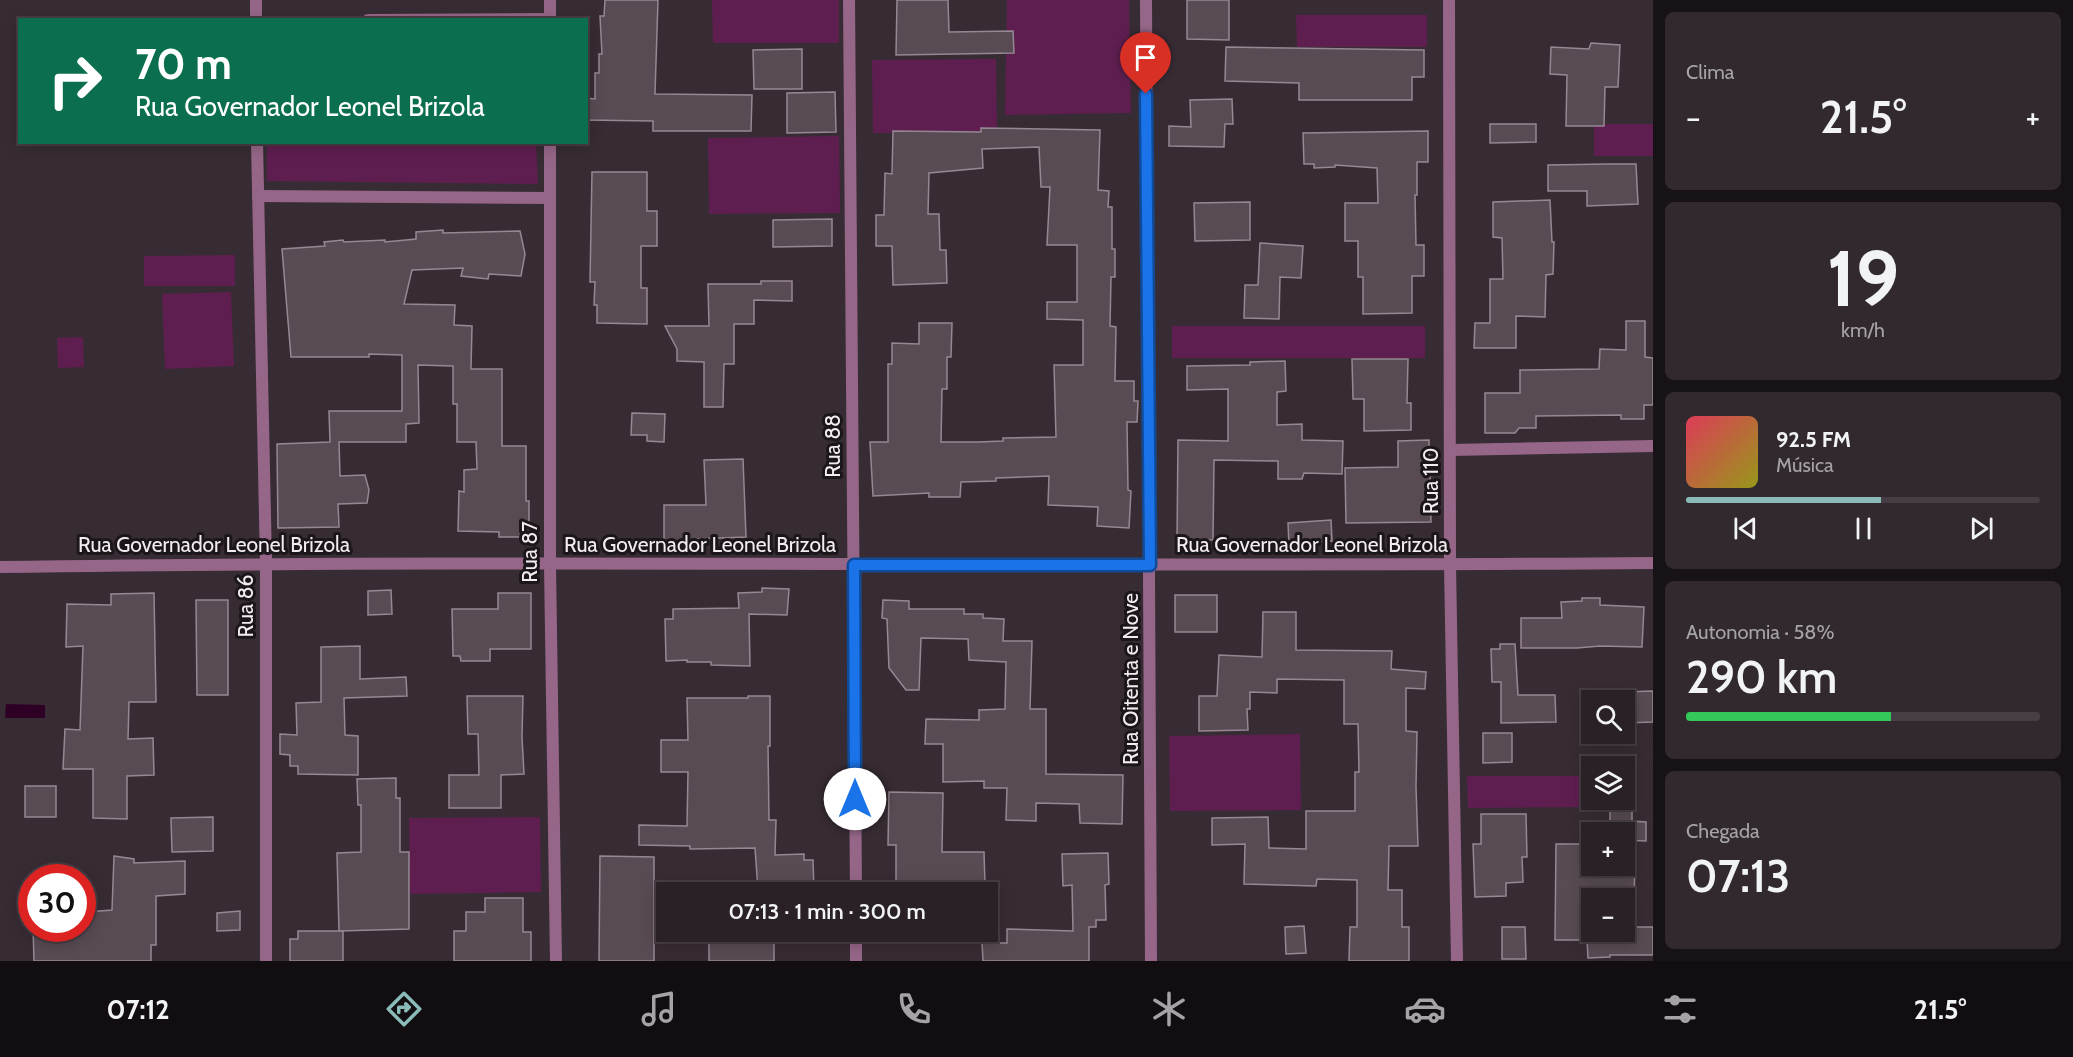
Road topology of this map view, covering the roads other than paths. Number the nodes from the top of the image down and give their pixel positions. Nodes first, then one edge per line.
1 (256, 0) edge
2 (550, 0) edge
3 (849, 0) edge
4 (1146, 0) edge
5 (1449, 0) edge
6 (256, 18) edge
7 (550, 18) edge
8 (257, 144) edge
9 (550, 144) edge
10 (258, 196) junction
11 (550, 198) junction
12 (1653, 446) edge
13 (1450, 450) junction
14 (1653, 562) edge
15 (266, 563) junction
16 (550, 565) junction
17 (854, 565) junction
18 (1150, 565) junction
19 (1450, 565) junction
20 (0, 567) edge
21 (856, 882) edge
22 (856, 942) edge
23 (266, 961) edge
24 (556, 961) edge
25 (856, 961) edge
26 (1151, 961) edge
27 (1457, 961) edge

1 - 6 street
2 - 7 street
3 - 17 street, Rua 88
4 - 18 street, Rua Oitenta e Nove
5 - 13 street, Rua 110
8 - 10 street, Rua 86
9 - 11 street, Rua 87
10 - 11 street
10 - 15 street, Rua 86
11 - 16 street, Rua 87
12 - 13 street
13 - 19 street, Rua 110
14 - 19 street, Rua Governador Leonel Brizola
15 - 16 street, Rua Governador Leonel Brizola
15 - 20 street, Rua Governador Leonel Brizola
15 - 23 street, Rua 86
16 - 17 street, Rua Governador Leonel Brizola
16 - 24 street, Rua 87
17 - 18 street, Rua Governador Leonel Brizola
17 - 21 street, Rua 88
18 - 19 street, Rua Governador Leonel Brizola
18 - 26 street, Rua Oitenta e Nove
19 - 27 street, Rua 110
22 - 25 street

